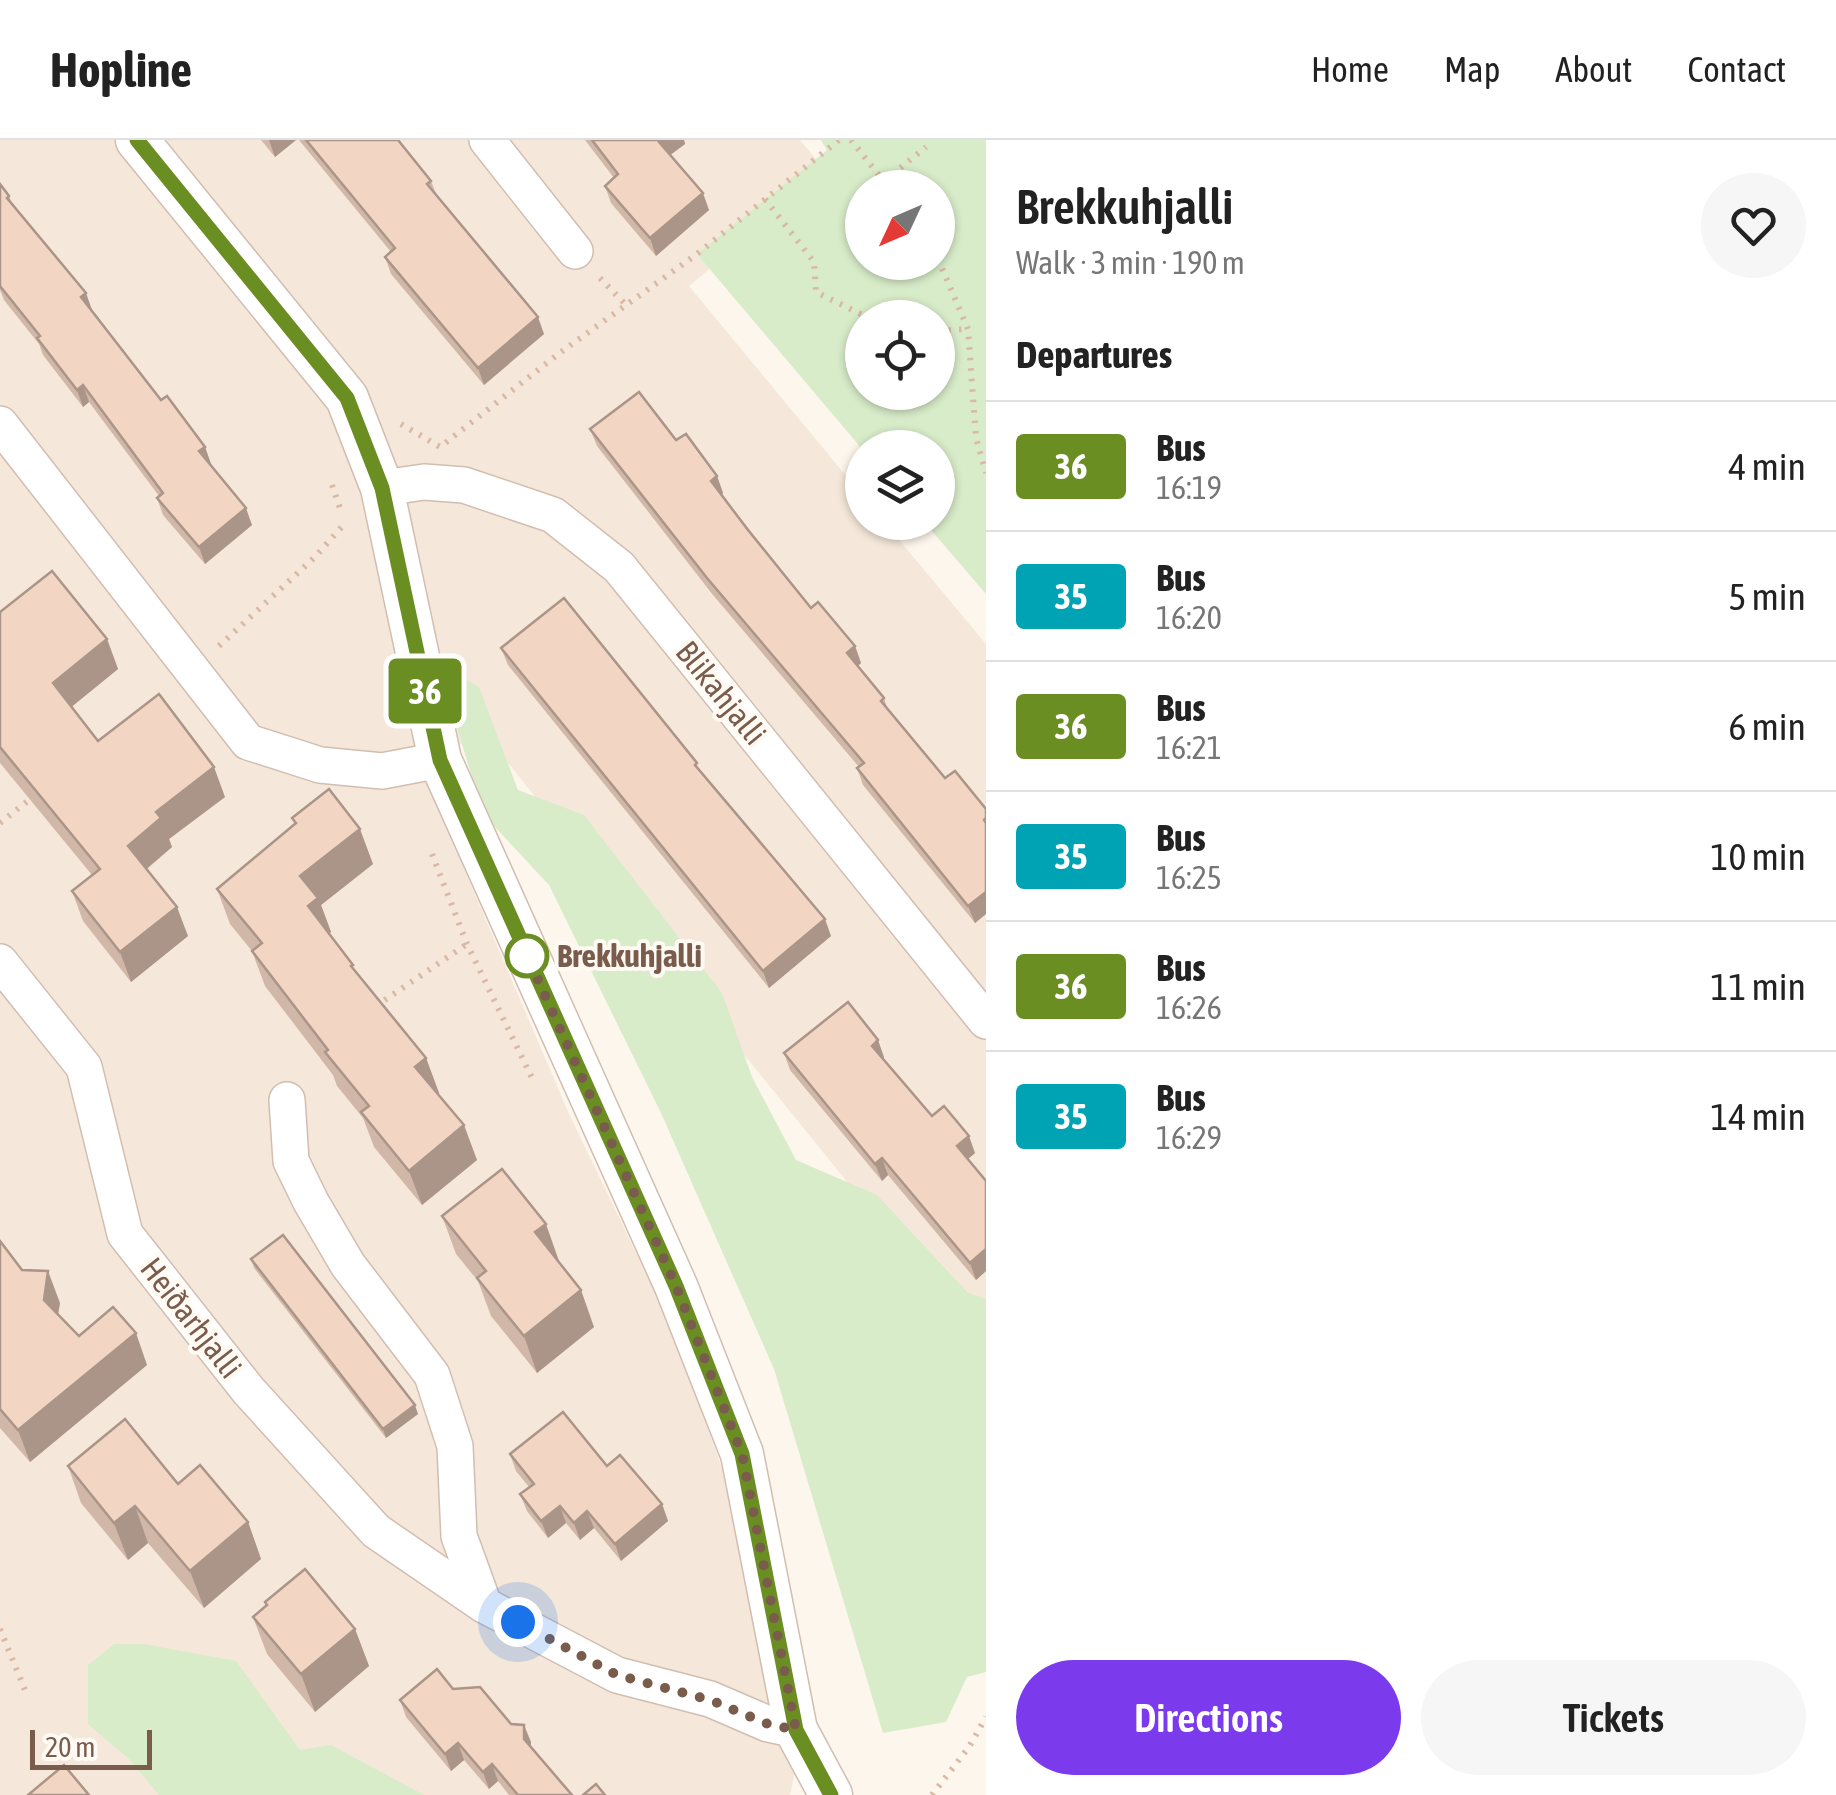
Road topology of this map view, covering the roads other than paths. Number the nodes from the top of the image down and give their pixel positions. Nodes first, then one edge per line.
1 (137, 140) edge
2 (488, 140) edge
3 (575, 250) dead end
4 (0, 424) edge
5 (382, 488) junction
6 (440, 760) junction
7 (0, 962) edge
8 (986, 1021) edge
9 (288, 1100) dead end
10 (484, 1605) junction
11 (796, 1730) junction
12 (830, 1795) edge

1 - 5 street
2 - 3 street
4 - 6 street
5 - 6 street
5 - 8 street, Blikahjalli
6 - 11 street
7 - 10 street, Heiðarhjalli
9 - 10 street
10 - 11 street, Heiðarhjalli
11 - 12 street

